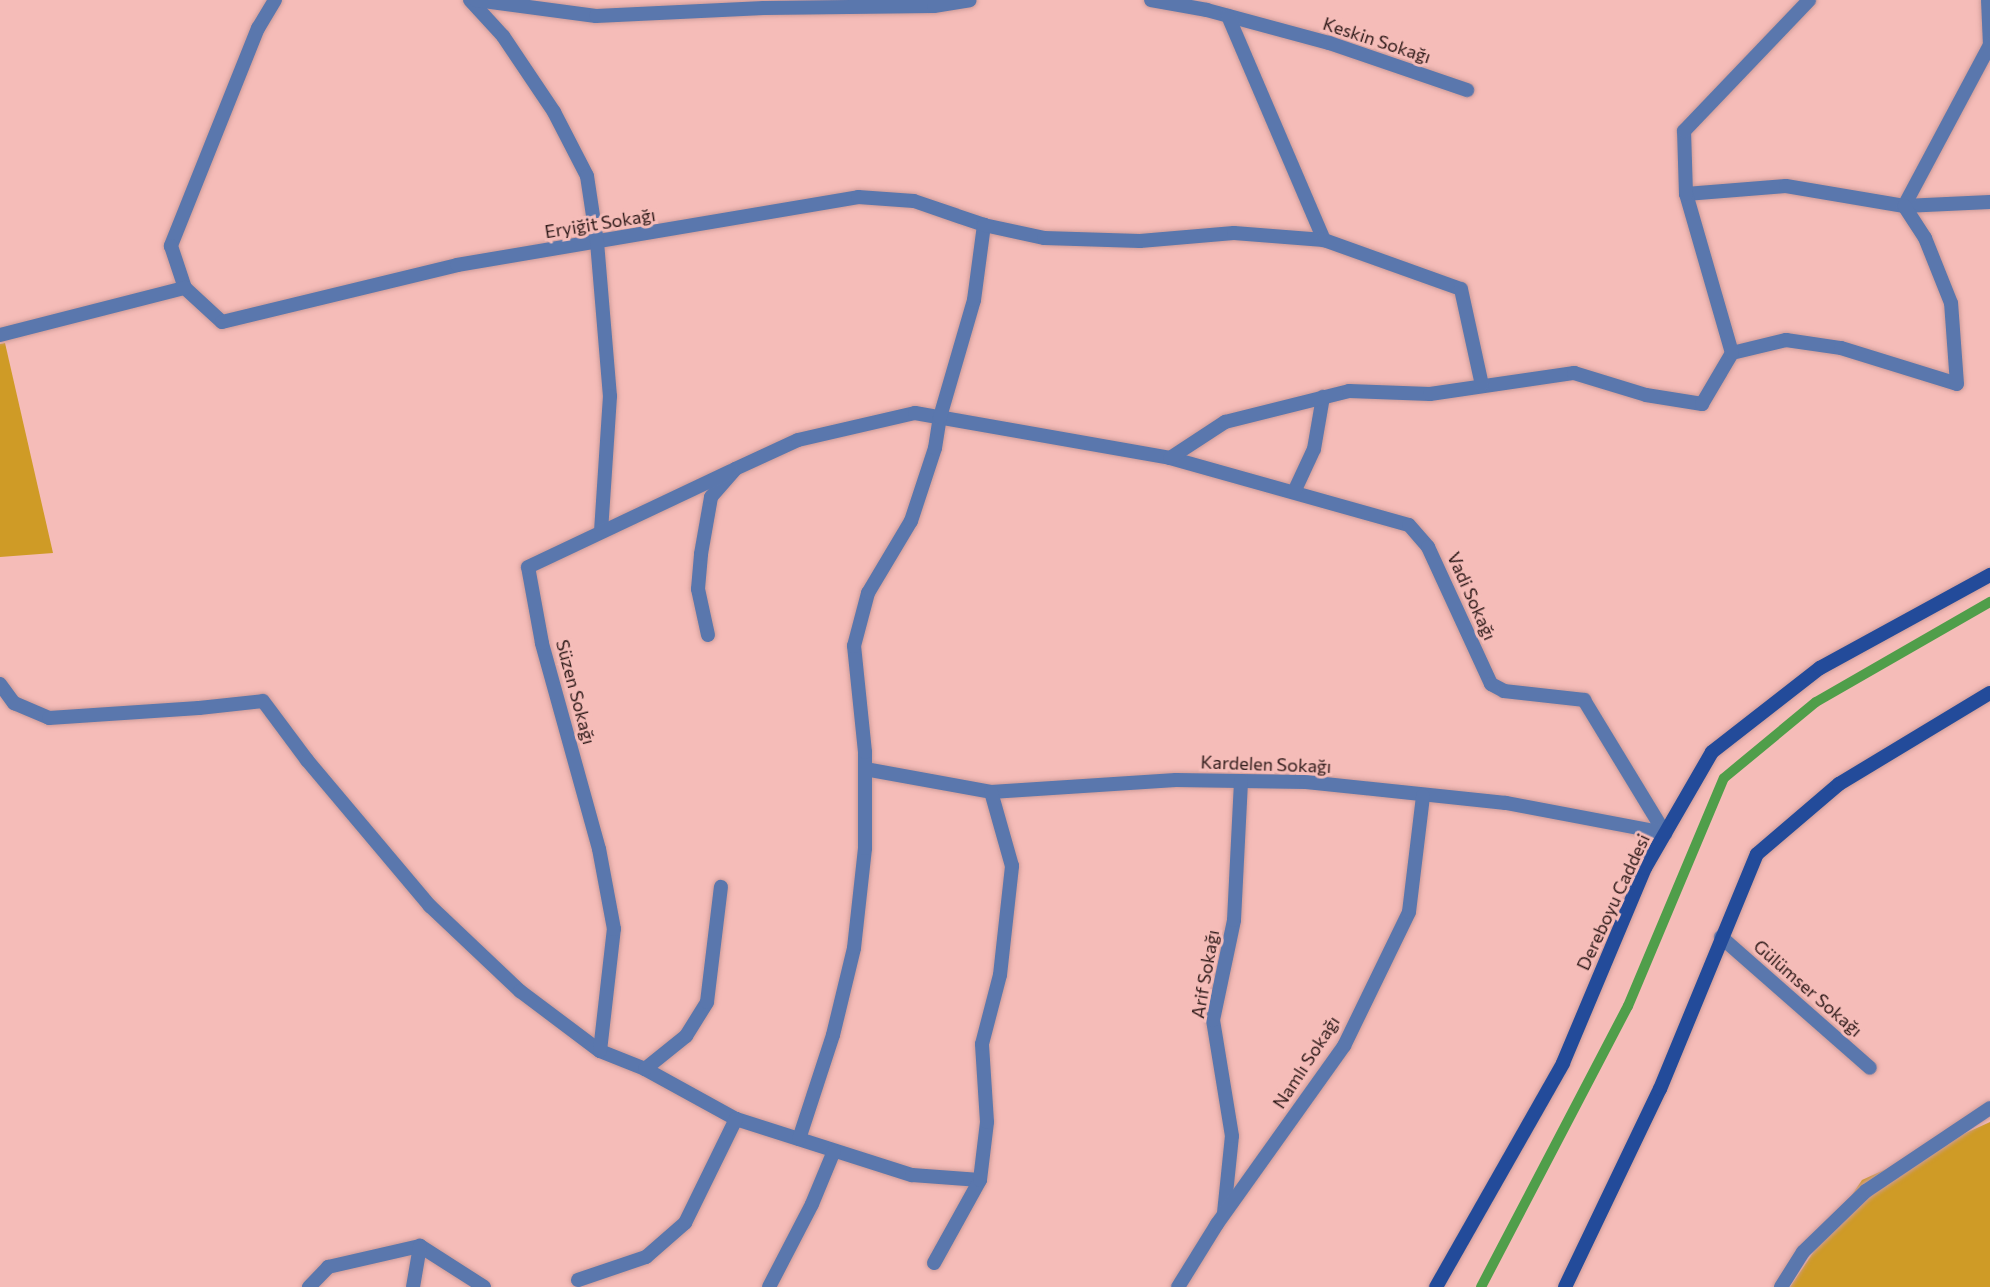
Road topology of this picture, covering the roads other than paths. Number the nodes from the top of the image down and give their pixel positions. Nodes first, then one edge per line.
1 (275, 0) edge
2 (470, 0) edge
3 (476, 0) edge
4 (970, 0) edge
5 (1151, 0) edge
6 (1809, 0) edge
7 (1988, 0) edge
8 (1228, 16) junction
9 (1990, 45) edge
10 (1467, 90) dead end
11 (1686, 194) junction
12 (1990, 202) edge
13 (1904, 206) junction
14 (984, 225) junction
15 (1324, 240) junction
16 (597, 242) junction
17 (185, 288) junction
18 (0, 335) edge
19 (1732, 353) junction
20 (1482, 385) junction
21 (1323, 397) junction
22 (940, 417) junction
23 (1170, 458) junction
24 (735, 469) junction
25 (1294, 492) junction
26 (601, 531) junction
27 (1990, 575) edge
28 (708, 635) dead end
29 (0, 684) edge
30 (1990, 693) edge
31 (865, 769) junction
32 (1241, 781) junction
33 (991, 792) junction
34 (1423, 796) junction
35 (1665, 834) junction
36 (721, 887) dead end
37 (1721, 937) junction
38 (600, 1051) junction
39 (1870, 1068) dead end
40 (645, 1069) junction
41 (1990, 1108) edge
42 (736, 1119) junction
43 (799, 1139) junction
44 (834, 1151) junction
45 (980, 1180) junction
46 (1224, 1215) junction
47 (419, 1245) junction
48 (934, 1263) dead end
49 (578, 1280) dead end
50 (1185, 1285) edge
51 (309, 1287) edge
52 (413, 1287) edge
53 (484, 1287) edge
54 (769, 1287) edge
55 (1436, 1287) edge
56 (1565, 1287) edge
57 (1781, 1287) edge

1 - 17 street
2 - 16 street
3 - 4 street
5 - 8 street, Keskin Sokağı
6 - 11 street
7 - 9 street
8 - 10 street, Keskin Sokağı
8 - 15 street
9 - 13 street
11 - 13 street
11 - 19 street
12 - 13 street
13 - 19 street
14 - 15 street, Eryiğit Sokağı
14 - 16 street, Eryiğit Sokağı
14 - 22 street
15 - 20 street, Eryiğit Sokağı
16 - 17 street, Eryiğit Sokağı
16 - 26 street
17 - 18 street
19 - 20 street
20 - 21 street
21 - 23 street
21 - 25 street
22 - 23 street, Vadi Sokağı
22 - 24 street, Süzen Sokağı
22 - 31 street
23 - 25 street, Vadi Sokağı
24 - 26 street, Süzen Sokağı
24 - 28 street
25 - 35 street, Vadi Sokağı
26 - 38 street, Süzen Sokağı
27 - 35 main road, Dereboyu Caddesi
29 - 38 street
30 - 37 main road
31 - 33 street, Kardelen Sokağı
31 - 43 street
32 - 33 street, Kardelen Sokağı
32 - 34 street, Kardelen Sokağı
32 - 46 street, Arif Sokağı
33 - 45 street
34 - 35 street, Kardelen Sokağı
34 - 46 street, Namlı Sokağı
35 - 55 main road, Dereboyu Caddesi
36 - 40 street
37 - 39 street, Gülümser Sokağı
37 - 56 main road
38 - 40 street
40 - 42 street
41 - 57 street
42 - 43 street
42 - 49 street
43 - 44 street
44 - 45 street
44 - 54 street
45 - 48 street
46 - 50 street, Namlı Sokağı
47 - 51 street
47 - 52 street
47 - 53 street

